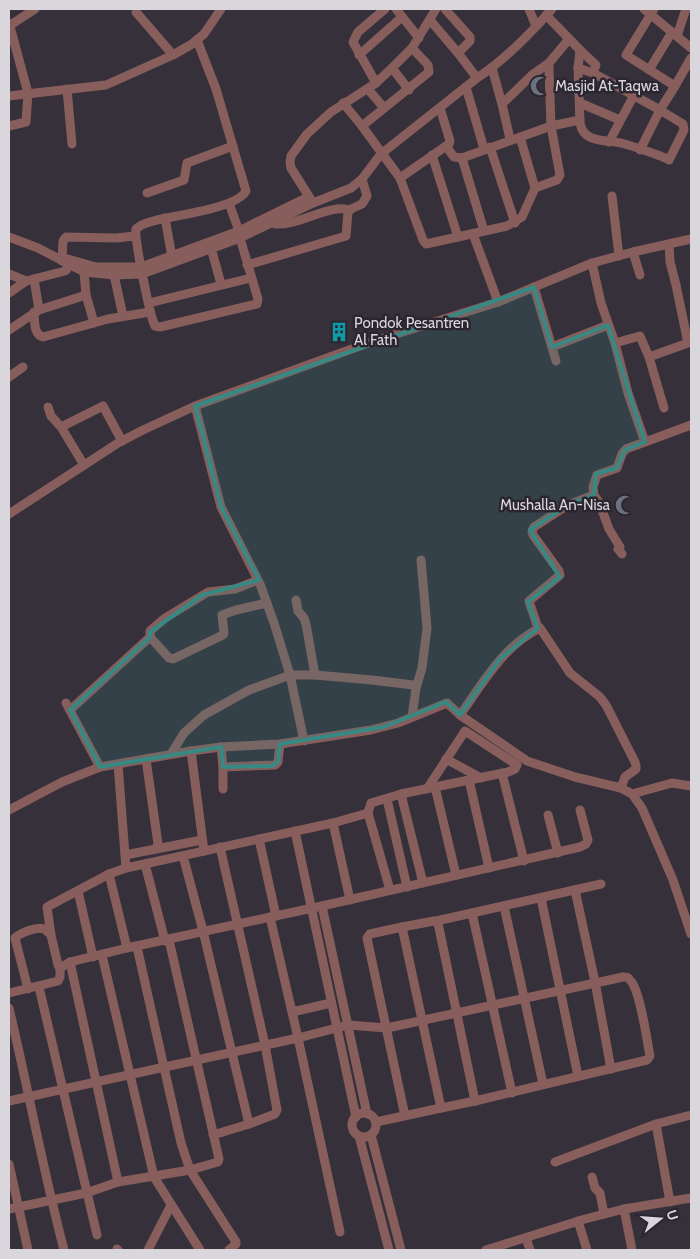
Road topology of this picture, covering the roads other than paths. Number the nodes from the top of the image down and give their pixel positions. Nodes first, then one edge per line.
1 (35, 9) edge
2 (221, 9) edge
3 (385, 9) edge
4 (396, 9) edge
5 (436, 9) edge
6 (445, 9) edge
7 (529, 9) edge
8 (686, 9) edge
9 (650, 11) edge
10 (136, 12) dead end
11 (549, 12) edge
12 (402, 17) junction
13 (430, 20) junction
14 (9, 24) edge
15 (536, 26) junction
16 (674, 34) junction
17 (419, 38) junction
18 (569, 39) junction
19 (197, 40) junction
20 (412, 48) junction
21 (691, 48) edge
22 (580, 50) junction
23 (458, 53) junction
24 (173, 55) junction
25 (359, 55) junction
26 (691, 58) edge
27 (549, 63) junction
28 (392, 68) junction
29 (492, 68) junction
30 (578, 68) junction
31 (649, 70) junction
32 (593, 73) junction
33 (477, 78) junction
34 (372, 86) junction
35 (675, 86) junction
36 (466, 87) junction
37 (67, 89) junction
38 (409, 90) junction
39 (28, 93) junction
40 (9, 96) edge
41 (633, 97) junction
42 (343, 103) junction
43 (580, 103) junction
44 (502, 104) junction
45 (384, 108) junction
46 (440, 108) junction
47 (660, 110) junction
48 (580, 120) junction
49 (620, 120) junction
50 (9, 126) edge
51 (362, 126) junction
52 (551, 126) junction
53 (520, 137) junction
54 (510, 139) junction
55 (609, 142) junction
56 (72, 144) dead end
57 (233, 146) junction
58 (446, 146) junction
59 (487, 148) junction
60 (640, 150) junction
61 (381, 154) junction
62 (432, 155) junction
63 (462, 158) junction
64 (400, 178) junction
65 (362, 180) junction
66 (535, 188) junction
67 (147, 194) dead end
68 (612, 196) dead end
69 (311, 200) junction
70 (228, 204) junction
71 (350, 210) junction
72 (165, 218) junction
73 (515, 222) junction
74 (272, 223) junction
75 (484, 231) junction
76 (239, 234) junction
77 (474, 234) junction
78 (135, 236) junction
79 (9, 237) edge
80 (458, 237) junction
81 (691, 239) edge
82 (669, 244) junction
83 (211, 248) junction
84 (200, 249) junction
85 (633, 252) junction
86 (618, 256) junction
87 (172, 257) junction
88 (64, 261) junction
89 (592, 263) junction
90 (247, 265) junction
91 (142, 271) junction
92 (84, 272) junction
93 (9, 274) edge
94 (640, 274) dead end
95 (114, 275) junction
96 (251, 278) junction
97 (30, 280) junction
98 (221, 284) junction
99 (534, 287) junction
100 (9, 293) edge
101 (86, 295) junction
102 (498, 302) junction
103 (150, 307) junction
104 (36, 311) junction
105 (123, 316) junction
106 (94, 323) junction
107 (608, 325) junction
108 (9, 330) edge
109 (615, 343) junction
110 (552, 347) junction
111 (649, 357) junction
112 (556, 362) dead end
113 (23, 367) dead end
114 (9, 376) edge
115 (195, 406) junction
116 (48, 407) dead end
117 (664, 408) dead end
118 (691, 425) edge
119 (61, 427) junction
120 (122, 441) junction
121 (645, 442) junction
122 (84, 465) junction
123 (594, 495) junction
124 (9, 514) edge
125 (622, 554) dead end
126 (421, 560) dead end
127 (258, 580) junction
128 (296, 600) dead end
129 (267, 603) junction
130 (538, 628) junction
131 (150, 637) junction
132 (290, 675) junction
133 (315, 675) junction
134 (416, 688) junction
135 (460, 715) junction
136 (412, 717) junction
137 (304, 741) junction
138 (280, 744) junction
139 (221, 747) junction
140 (191, 751) junction
141 (171, 754) junction
142 (146, 758) junction
143 (446, 759) junction
144 (118, 764) junction
145 (100, 767) junction
146 (224, 767) junction
147 (502, 773) junction
148 (482, 778) junction
149 (468, 780) junction
150 (691, 786) edge
151 (223, 788) dead end
152 (431, 788) junction
153 (622, 788) junction
154 (402, 794) junction
155 (632, 794) junction
156 (387, 799) junction
157 (9, 810) edge
158 (580, 810) dead end
159 (368, 813) junction
160 (548, 815) dead end
161 (333, 822) junction
162 (295, 831) junction
163 (259, 839) junction
164 (202, 840) junction
165 (220, 847) junction
166 (156, 849) junction
167 (204, 851) junction
168 (558, 853) junction
169 (125, 855) junction
170 (183, 856) junction
171 (524, 861) junction
172 (145, 864) junction
173 (126, 868) junction
174 (489, 868) junction
175 (109, 874) junction
176 (456, 875) junction
177 (423, 883) junction
178 (601, 884) dead end
179 (407, 886) junction
180 (390, 890) junction
181 (575, 890) junction
182 (78, 891) junction
183 (541, 898) junction
184 (350, 900) junction
185 (322, 906) junction
186 (504, 906) junction
187 (311, 909) junction
188 (688, 911) edge
189 (472, 913) junction
190 (273, 916) junction
191 (436, 921) junction
192 (237, 925) junction
193 (402, 927) junction
194 (203, 932) junction
195 (691, 934) edge
196 (51, 935) junction
197 (167, 941) junction
198 (137, 947) junction
199 (127, 948) junction
200 (97, 956) junction
201 (70, 962) junction
202 (60, 968) junction
203 (595, 982) junction
204 (39, 987) junction
205 (28, 989) junction
206 (559, 990) junction
207 (9, 993) edge
208 (525, 997) junction
209 (332, 1003) junction
210 (491, 1006) junction
211 (9, 1008) edge
212 (292, 1012) junction
213 (456, 1013) junction
214 (422, 1022) junction
215 (348, 1025) junction
216 (336, 1028) junction
217 (386, 1028) junction
218 (298, 1038) junction
219 (264, 1045) junction
220 (231, 1052) junction
221 (197, 1060) junction
222 (164, 1067) junction
223 (611, 1069) junction
224 (131, 1075) junction
225 (578, 1076) junction
226 (97, 1082) junction
227 (543, 1084) junction
228 (62, 1089) junction
229 (512, 1093) junction
230 (30, 1097) junction
231 (475, 1100) junction
232 (9, 1101) edge
233 (441, 1108) junction
234 (368, 1114) junction
235 (691, 1115) edge
236 (405, 1116) junction
237 (356, 1117) junction
238 (376, 1122) junction
239 (249, 1124) junction
240 (656, 1124) junction
241 (213, 1135) junction
242 (371, 1135) junction
243 (359, 1136) junction
244 (555, 1162) dead end
245 (9, 1164) edge
246 (190, 1170) junction
247 (154, 1177) junction
248 (592, 1177) dead end
249 (118, 1182) junction
250 (86, 1193) junction
251 (691, 1198) edge
252 (51, 1200) junction
253 (670, 1202) junction
254 (171, 1205) junction
255 (18, 1207) junction
256 (9, 1209) edge
257 (624, 1209) junction
258 (604, 1214) junction
259 (578, 1221) junction
260 (340, 1232) dead end
261 (96, 1235) dead end
262 (526, 1238) junction
263 (28, 1250) edge
264 (64, 1250) edge
265 (148, 1250) edge
266 (200, 1250) edge
267 (229, 1250) edge
268 (390, 1250) edge
269 (401, 1250) edge
270 (486, 1250) edge
271 (530, 1250) edge
272 (587, 1250) edge
273 (632, 1250) edge

1 - 14 street
2 - 19 street
3 - 25 street
4 - 12 street
5 - 13 street
6 - 23 street
7 - 15 street
8 - 16 street
9 - 16 street
9 - 31 street
10 - 24 street
11 - 15 street
11 - 18 street
12 - 17 street
12 - 25 street
13 - 17 street
13 - 23 street
14 - 39 street
15 - 29 street
16 - 21 street
16 - 31 street
17 - 20 street
18 - 22 street
18 - 27 street
19 - 24 street
19 - 57 street
20 - 28 street
20 - 38 street
22 - 30 street
22 - 32 street
23 - 33 street
24 - 37 street
25 - 34 street
26 - 35 street
27 - 44 street
27 - 52 street
28 - 34 street
28 - 38 street
29 - 33 street
29 - 44 street
30 - 32 street
30 - 43 street
31 - 35 street
32 - 41 street
33 - 36 street
34 - 42 street
34 - 45 street
35 - 47 street
36 - 46 street
36 - 59 street
37 - 39 street
37 - 56 street
38 - 45 street
39 - 40 street
39 - 50 street
41 - 47 street
41 - 49 street
42 - 51 street
42 - 69 street
43 - 48 street
43 - 49 street
44 - 54 street
45 - 51 street
46 - 58 street
46 - 61 street
47 - 60 street
47 - 60 street
48 - 52 street
48 - 55 street
49 - 55 street
51 - 61 street
52 - 53 street
52 - 66 street
53 - 54 street
53 - 66 street
54 - 59 street
55 - 60 street
57 - 67 street
57 - 70 street
58 - 62 street
58 - 63 street
59 - 63 street
59 - 73 street
61 - 64 street
61 - 65 street
62 - 64 street
62 - 80 street
63 - 75 street
64 - 80 street
65 - 69 street
65 - 71 street
66 - 73 street
68 - 86 street
69 - 74 street
69 - 76 street
70 - 72 street
70 - 76 street
71 - 74 street
71 - 90 street
72 - 78 street
72 - 87 street
73 - 75 street
74 - 76 street
75 - 77 street
76 - 83 street
76 - 84 street
76 - 90 street
77 - 80 street
77 - 102 street
78 - 88 street
78 - 91 street
79 - 88 street
81 - 82 street
82 - 85 street
82 - 111 street
83 - 84 street
83 - 98 street
84 - 87 street
84 - 91 street
85 - 86 street
85 - 94 street
86 - 89 street
87 - 91 street
88 - 91 street
88 - 92 street
88 - 97 street
89 - 99 street
89 - 107 street
90 - 96 street
91 - 95 street
91 - 103 street
92 - 95 street
92 - 101 street
93 - 97 street
95 - 105 street
96 - 98 street
96 - 103 street
97 - 100 street
97 - 104 street
98 - 103 street
99 - 102 street
99 - 110 street
101 - 104 street
101 - 106 street
102 - 115 street
103 - 105 street
104 - 106 street
104 - 108 street
105 - 106 street
107 - 109 street
107 - 110 street
109 - 111 street
109 - 121 street
110 - 112 street
111 - 117 street
113 - 114 street
115 - 120 street
115 - 127 street
116 - 119 street
118 - 121 street
119 - 120 street
119 - 122 street
120 - 122 street
121 - 123 street
122 - 124 street
123 - 125 street
123 - 130 street
126 - 134 street
127 - 129 street
127 - 131 street
128 - 133 street
129 - 131 street
129 - 132 street
130 - 135 street
130 - 153 street
131 - 145 street
132 - 133 street
132 - 137 street
132 - 141 street
133 - 134 street
134 - 136 street
135 - 136 street
135 - 153 street
136 - 137 street
137 - 138 street
138 - 139 street
138 - 146 street
139 - 140 street
139 - 146 street
140 - 141 street
140 - 164 street
141 - 142 street
142 - 144 street
142 - 166 street
143 - 147 street
143 - 148 street
143 - 152 street
144 - 145 street
144 - 169 street
145 - 157 street
146 - 151 street
147 - 148 street
147 - 171 street
148 - 149 street
149 - 152 street
149 - 174 street
150 - 155 street
152 - 154 street
152 - 176 street
153 - 155 street
154 - 156 street
154 - 177 street
155 - 188 street
156 - 159 street
156 - 179 street
158 - 168 street
159 - 161 street
159 - 180 street
160 - 168 street
161 - 162 street
161 - 184 street
162 - 163 street
162 - 187 street
163 - 165 street
163 - 190 street
164 - 166 street
164 - 167 street
165 - 167 street
165 - 192 street
166 - 169 street
167 - 170 street
168 - 171 street
169 - 173 street
170 - 172 street
170 - 194 street
171 - 174 street
172 - 173 street
172 - 197 street
173 - 175 street
174 - 176 street
175 - 182 street
175 - 199 street
176 - 177 street
177 - 179 street
178 - 181 street
179 - 180 street
180 - 184 street
181 - 183 street
181 - 203 street
182 - 196 street
182 - 200 street
183 - 186 street
183 - 206 street
184 - 185 street
185 - 187 street
185 - 215 street
186 - 189 street
186 - 208 street
187 - 190 street
187 - 209 street
188 - 195 street
189 - 191 street
189 - 210 street
190 - 192 street
190 - 212 street
191 - 193 street
191 - 213 street
192 - 194 street
192 - 219 street
193 - 214 street
193 - 217 street
194 - 197 street
194 - 220 street
196 - 202 street
196 - 205 street
197 - 198 street
197 - 221 street
198 - 199 street
198 - 222 street
199 - 200 street
200 - 201 street
200 - 224 street
201 - 202 street
201 - 226 street
202 - 204 street
203 - 206 street
203 - 223 street
203 - 223 street
204 - 205 street
204 - 228 street
205 - 207 street
206 - 208 street
206 - 225 street
208 - 210 street
208 - 227 street
209 - 212 street
209 - 216 street
210 - 213 street
210 - 229 street
211 - 230 street
212 - 218 street
213 - 214 street
213 - 231 street
214 - 217 street
214 - 233 street
215 - 216 street
215 - 217 street
215 - 234 street
216 - 218 street
216 - 237 street
217 - 236 street
218 - 219 street
218 - 260 street
219 - 220 street
219 - 239 street
220 - 221 street
220 - 239 street
221 - 222 street
221 - 241 street
222 - 224 street
222 - 246 street
223 - 225 street
224 - 226 street
224 - 247 street
225 - 227 street
226 - 228 street
226 - 249 street
227 - 229 street
228 - 230 street
228 - 250 street
229 - 231 street
230 - 232 street
230 - 252 street
231 - 233 street
233 - 236 street
234 - 237 street
234 - 238 street
235 - 240 street
236 - 238 street
237 - 243 street
238 - 242 street
239 - 241 street
240 - 244 street
240 - 253 street
241 - 246 street
242 - 243 street
242 - 269 street
243 - 268 street
245 - 255 street
246 - 247 street
246 - 267 street
247 - 249 street
247 - 254 street
248 - 258 street
249 - 250 street
250 - 252 street
250 - 261 street
251 - 253 street
252 - 255 street
252 - 264 street
253 - 257 street
254 - 265 street
254 - 266 street
255 - 256 street
255 - 263 street
257 - 258 street
257 - 273 street
258 - 259 street
259 - 262 street
259 - 272 street
262 - 270 street
262 - 271 street

